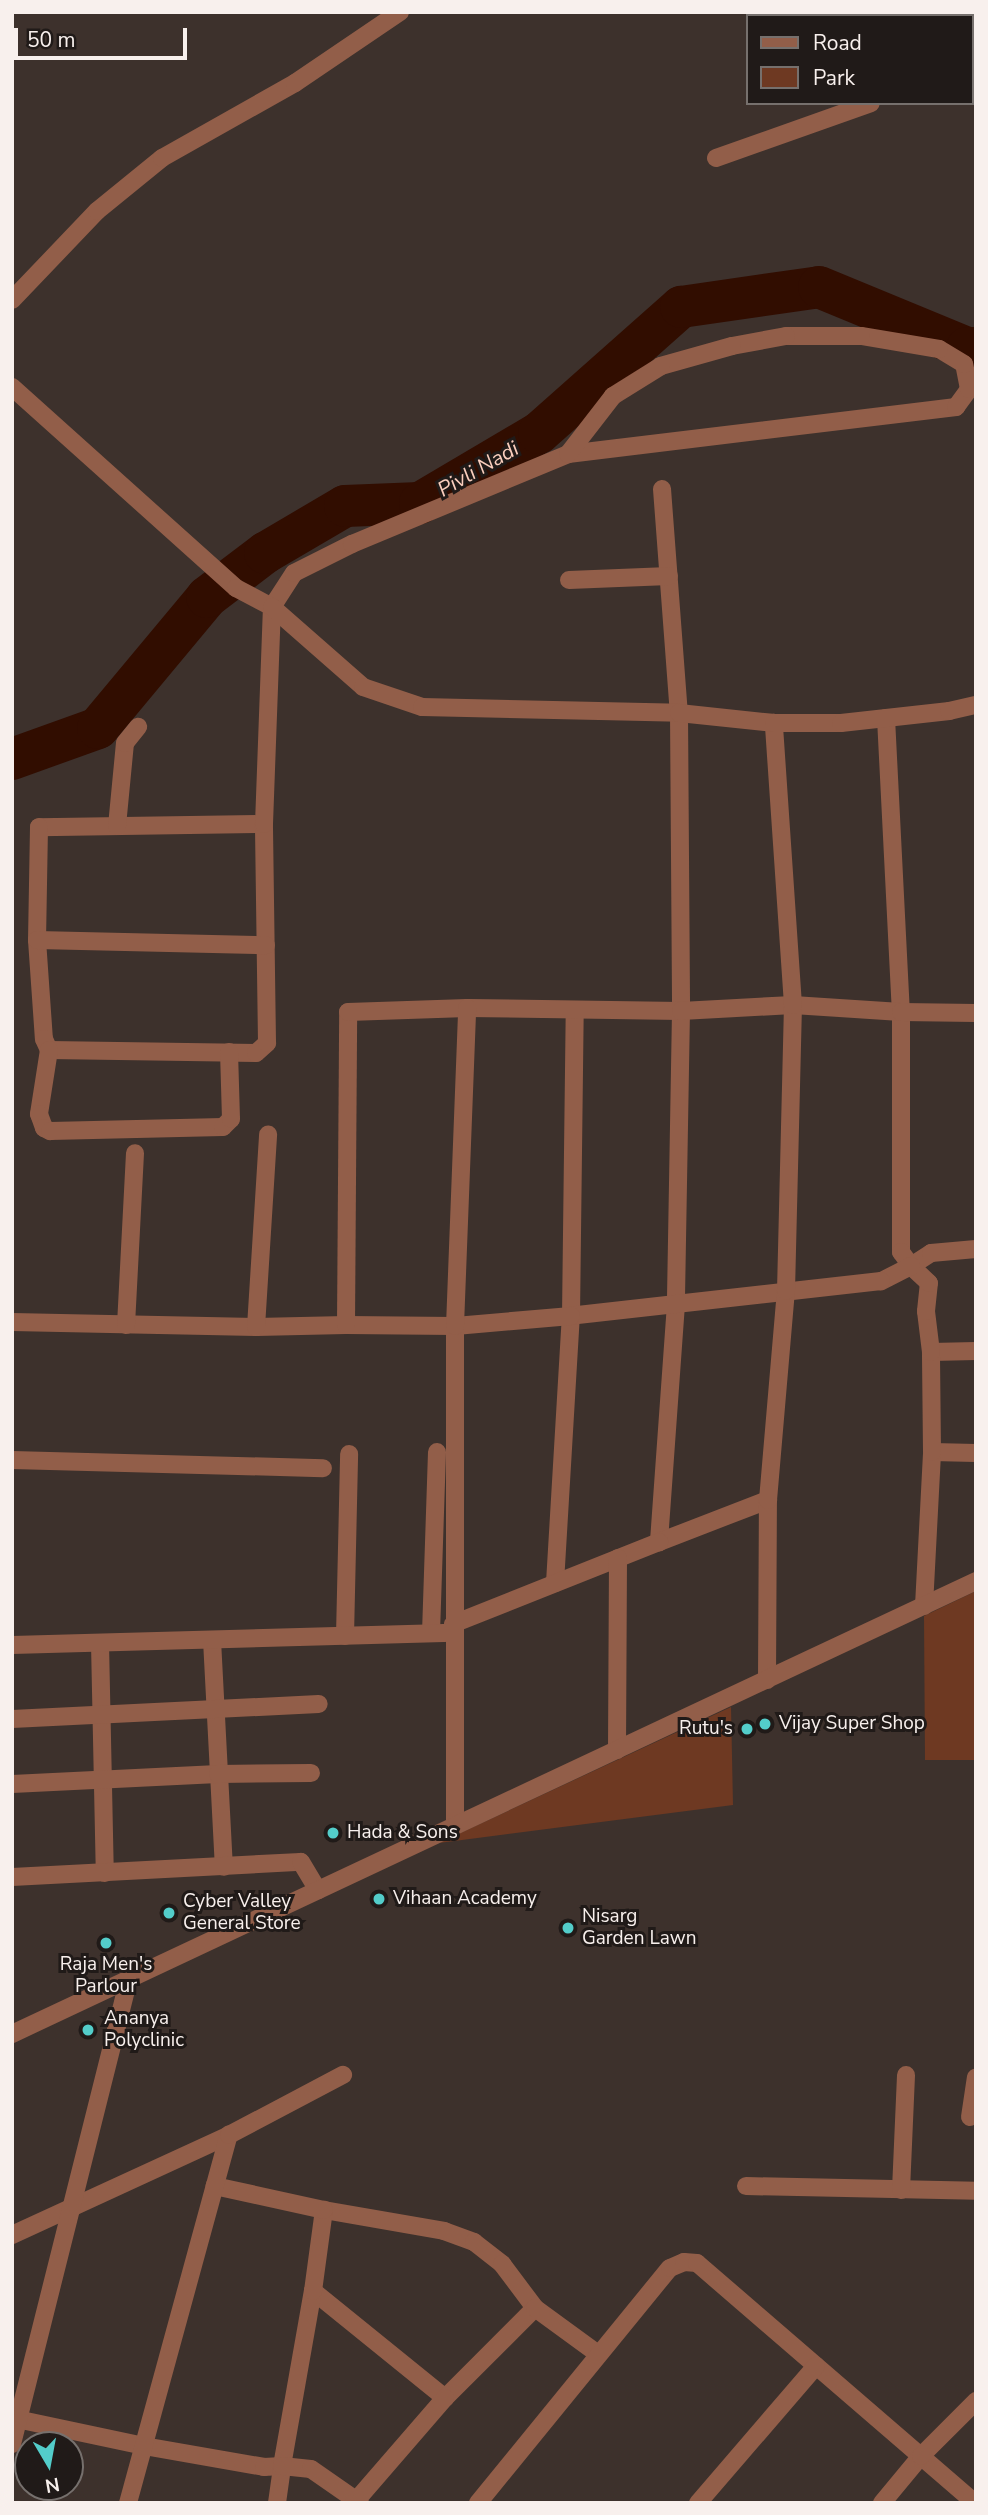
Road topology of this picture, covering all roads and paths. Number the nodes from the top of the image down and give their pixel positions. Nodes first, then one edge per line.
1 (400, 12) edge
2 (865, 105) edge
3 (716, 158) dead end
4 (12, 300) edge
5 (12, 387) edge
6 (568, 454) junction
7 (662, 489) dead end
8 (669, 576) junction
9 (569, 580) dead end
10 (272, 607) junction
11 (976, 705) edge
12 (679, 713) junction
13 (886, 718) junction
14 (774, 723) junction
15 (138, 727) dead end
16 (264, 824) junction
17 (117, 826) junction
18 (37, 940) junction
19 (266, 945) junction
20 (793, 1005) junction
21 (467, 1008) junction
22 (575, 1010) junction
23 (681, 1011) junction
24 (901, 1012) junction
25 (976, 1013) edge
26 (49, 1049) junction
27 (229, 1052) junction
28 (268, 1134) dead end
29 (135, 1153) dead end
30 (976, 1249) edge
31 (911, 1266) junction
32 (786, 1292) junction
33 (676, 1304) junction
34 (571, 1316) junction
35 (12, 1322) edge
36 (126, 1325) junction
37 (346, 1325) junction
38 (454, 1326) junction
39 (256, 1327) junction
40 (931, 1352) junction
41 (976, 1352) edge
42 (437, 1452) dead end
43 (932, 1452) junction
44 (976, 1453) edge
45 (349, 1454) dead end
46 (12, 1460) edge
47 (323, 1468) dead end
48 (768, 1500) junction
49 (659, 1542) junction
50 (618, 1558) junction
51 (976, 1581) edge
52 (555, 1583) junction
53 (925, 1606) junction
54 (453, 1628) junction
55 (431, 1633) junction
56 (345, 1636) junction
57 (212, 1640) junction
58 (100, 1643) junction
59 (12, 1646) edge
60 (767, 1680) junction
61 (319, 1703) dead end
62 (215, 1709) junction
63 (101, 1717) junction
64 (12, 1719) edge
65 (617, 1750) junction
66 (311, 1773) dead end
67 (218, 1774) junction
68 (103, 1780) junction
69 (12, 1784) edge
70 (455, 1826) junction
71 (223, 1867) junction
72 (105, 1873) junction
73 (13, 1882) edge
74 (318, 1890) junction
75 (129, 1979) junction
76 (12, 2034) edge
77 (906, 2075) dead end
78 (343, 2076) dead end
79 (976, 2077) edge
80 (970, 2117) dead end
81 (229, 2135) junction
82 (215, 2186) junction
83 (746, 2186) dead end
84 (901, 2190) junction
85 (976, 2191) edge
86 (73, 2207) junction
87 (324, 2210) junction
88 (12, 2235) edge
89 (313, 2291) junction
90 (535, 2308) junction
91 (598, 2354) junction
92 (816, 2366) junction
93 (445, 2398) junction
94 (976, 2401) edge
95 (15, 2419) edge
96 (12, 2444) edge
97 (144, 2446) junction
98 (921, 2456) junction
99 (282, 2466) junction
100 (356, 2502) edge
101 (128, 2503) edge
102 (277, 2503) edge
103 (478, 2503) edge
104 (698, 2503) edge
105 (882, 2503) edge
106 (975, 2503) edge

1 - 4 street
2 - 3 street
5 - 10 street
6 - 6 street
6 - 10 street
7 - 8 street
8 - 9 street
8 - 12 street
10 - 12 street
10 - 16 street
11 - 13 street
12 - 14 street
12 - 23 street
13 - 14 street
13 - 24 street
14 - 20 street
15 - 17 street
16 - 17 street
16 - 19 street
17 - 18 street
18 - 19 street
18 - 26 street
19 - 27 street
20 - 23 street
20 - 24 street
20 - 32 street
21 - 22 street
21 - 37 street
21 - 38 street
22 - 23 street
22 - 34 street
23 - 33 street
24 - 25 street
24 - 31 street
26 - 27 street
26 - 27 street
28 - 39 street
29 - 36 street
30 - 31 street
31 - 32 street
31 - 40 street
32 - 33 street
32 - 48 street
33 - 34 street
33 - 49 street
34 - 38 street
34 - 52 street
35 - 36 street
36 - 39 street
37 - 38 street
37 - 39 street
38 - 54 street
40 - 41 street
40 - 43 street
42 - 55 street
43 - 44 street
43 - 53 street
45 - 56 street
46 - 47 street
48 - 49 street
48 - 60 street
49 - 50 street
50 - 52 street
50 - 65 street
51 - 53 street
52 - 54 street
53 - 60 street
54 - 55 street
54 - 70 street
55 - 56 street
56 - 57 street
57 - 58 street
57 - 62 street
58 - 59 street
58 - 63 street
60 - 65 street
61 - 62 street
62 - 63 street
62 - 67 street
63 - 64 street
63 - 68 street
65 - 70 street
66 - 67 street
67 - 68 street
67 - 71 street
68 - 69 street
68 - 72 street
70 - 74 street
71 - 72 street
71 - 74 street
72 - 73 street
74 - 75 street
75 - 76 street
75 - 86 street
77 - 84 street
78 - 81 street
79 - 80 street
81 - 82 street
81 - 86 street
82 - 87 street
82 - 97 street
83 - 84 street
84 - 85 street
86 - 88 street
86 - 95 street
87 - 89 street
87 - 90 street
89 - 93 street
89 - 99 street
90 - 91 street
90 - 93 street
91 - 92 street
91 - 103 street
92 - 98 street
92 - 104 street
93 - 100 street
94 - 98 street
95 - 96 street
95 - 97 street
97 - 99 street
97 - 101 street
98 - 105 street
98 - 106 street
99 - 100 street
99 - 102 street

